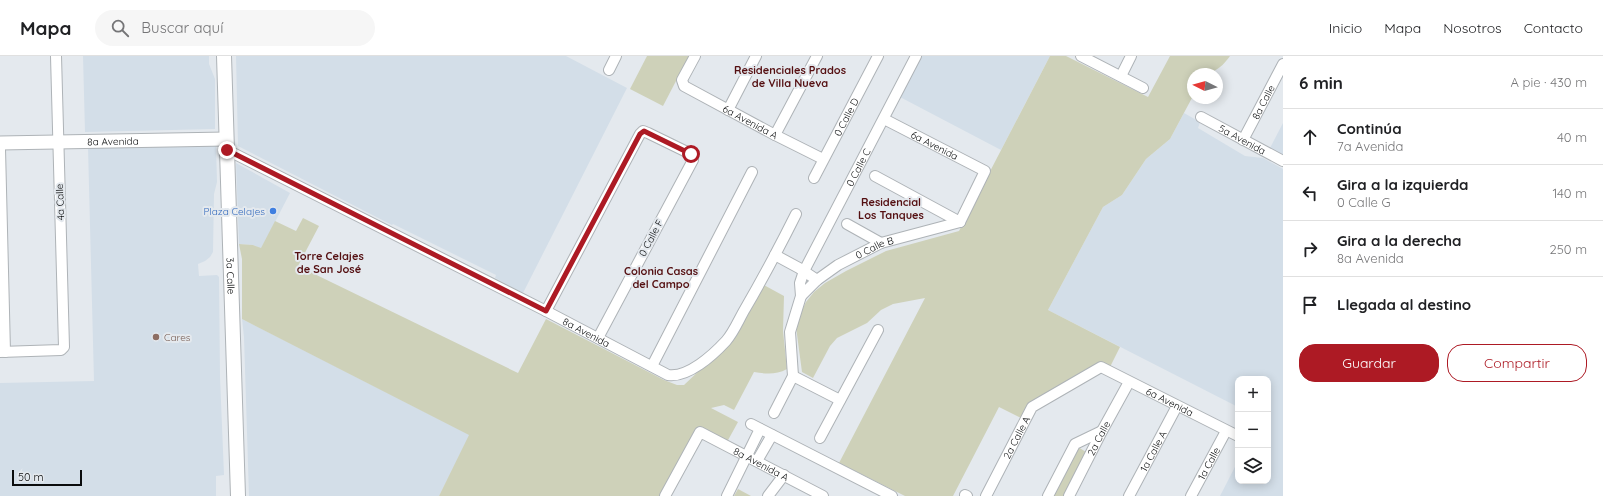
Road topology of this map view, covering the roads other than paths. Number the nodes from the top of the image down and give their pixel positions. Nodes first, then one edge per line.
1 (56, 56) edge
2 (224, 56) edge
3 (616, 56) edge
4 (695, 56) edge
5 (756, 56) edge
6 (817, 56) edge
7 (878, 56) edge
8 (916, 56) edge
9 (1081, 56) edge
10 (1131, 56) edge
11 (1283, 64) edge
12 (609, 70) dead end
13 (1121, 76) junction
14 (1143, 88) dead end
15 (728, 110) junction
16 (1201, 118) dead end
17 (884, 119) junction
18 (775, 135) junction
19 (1243, 140) junction
20 (58, 142) junction
21 (0, 143) edge
22 (226, 144) junction
23 (0, 150) edge
24 (823, 159) junction
25 (1283, 162) edge
26 (752, 172) dead end
27 (875, 176) dead end
28 (814, 178) dead end
29 (796, 214) dead end
30 (960, 222) junction
31 (847, 224) dead end
32 (881, 243) junction
33 (775, 255) junction
34 (802, 275) junction
35 (817, 280) junction
36 (2, 293) edge
37 (801, 296) junction
38 (546, 311) junction
39 (878, 330) dead end
40 (598, 338) junction
41 (2, 352) edge
42 (652, 366) junction
43 (1101, 367) joint
44 (793, 376) junction
45 (1129, 382) junction
46 (840, 400) junction
47 (1177, 406) junction
48 (774, 413) dead end
49 (1102, 431) junction
50 (1226, 431) junction
51 (772, 435) junction
52 (1235, 435) edge
53 (820, 438) dead end
54 (752, 459) junction
55 (784, 475) junction
56 (238, 496) edge
57 (666, 496) edge
58 (727, 496) edge
59 (768, 496) edge
60 (824, 496) edge
61 (892, 496) edge
62 (986, 496) edge
63 (1048, 496) edge
64 (1069, 496) edge
65 (1129, 496) edge
66 (1191, 496) edge

1 - 20 street, 4a Calle
2 - 22 main road, 3a Calle
3 - 12 street
4 - 15 street, 6a Avenida A
5 - 15 street
6 - 18 street
7 - 24 street, 0 Calle D
8 - 17 street, 0 Calle C
9 - 13 street
10 - 13 street
11 - 19 street, 8a Calle
13 - 14 street
15 - 18 street, 6a Avenida A
16 - 19 street, 5a Avenida
17 - 30 street, 6a Avenida
17 - 34 street, 0 Calle C
18 - 24 street, 6a Avenida A
19 - 25 street, 5a Avenida
20 - 21 street, 8a Avenida
20 - 22 street, 8a Avenida
20 - 41 street, 4a Calle
22 - 38 street, 8a Avenida
22 - 56 main road, 3a Calle
23 - 36 street
24 - 28 street, 0 Calle D
26 - 42 street
27 - 30 street
29 - 33 street
30 - 32 street, 0 Calle B
31 - 32 street
32 - 35 street, 0 Calle B
33 - 34 street
33 - 42 street, 8a Avenida
34 - 35 street
34 - 37 street, 0 Calle B
35 - 37 street, 0 Calle B
36 - 41 street
37 - 44 street, 0 Calle B
38 - 40 street, 8a Avenida
38 - 40 street, 0 Calle F
39 - 46 street
40 - 42 street, 8a Avenida
43 - 45 street, 6a Avenida
43 - 62 street, 2a Calle A
44 - 46 street
44 - 48 street
45 - 47 street, 6a Avenida
45 - 49 street, 2a Calle
46 - 53 street
47 - 50 street, 6a Avenida
47 - 65 street, 1a Calle A
49 - 63 street
49 - 64 street, 2a Calle
50 - 52 street, 6a Avenida
50 - 66 street, 1a Calle
51 - 54 street
51 - 54 street
51 - 61 street
54 - 55 street, 8a Avenida A
54 - 57 street, 8a Avenida A
54 - 58 street
55 - 59 street
55 - 60 street, 8a Avenida A

